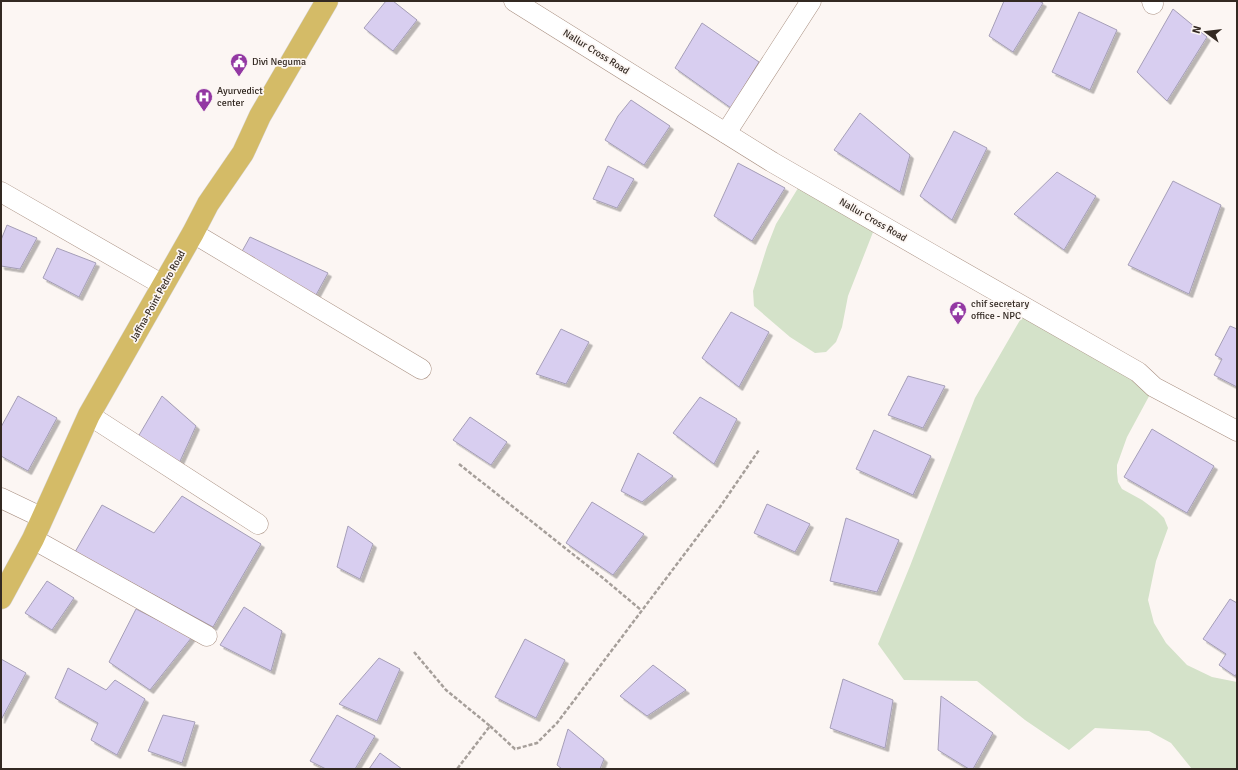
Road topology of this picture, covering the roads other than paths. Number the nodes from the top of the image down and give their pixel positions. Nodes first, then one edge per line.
1 (327, 1) edge
2 (514, 1) edge
3 (811, 1) edge
4 (726, 133) junction
5 (1, 192) edge
6 (193, 233) junction
7 (164, 285) junction
8 (421, 369) dead end
9 (90, 415) junction
10 (1237, 431) edge
11 (1, 498) edge
12 (43, 518) junction
13 (258, 524) dead end
14 (33, 539) junction
15 (1, 598) edge
16 (207, 636) dead end

1 - 6 main road, Jaffna-Point Pedro Road
2 - 4 street, Nallur Cross Road
3 - 4 street
4 - 10 street, Nallur Cross Road
5 - 7 street
6 - 7 main road, Jaffna-Point Pedro Road
6 - 8 street
7 - 9 main road, Jaffna-Point Pedro Road
9 - 12 main road, Jaffna-Point Pedro Road
9 - 13 street
11 - 12 street
12 - 14 main road, Jaffna-Point Pedro Road
14 - 15 main road, Jaffna-Point Pedro Road
14 - 16 street

